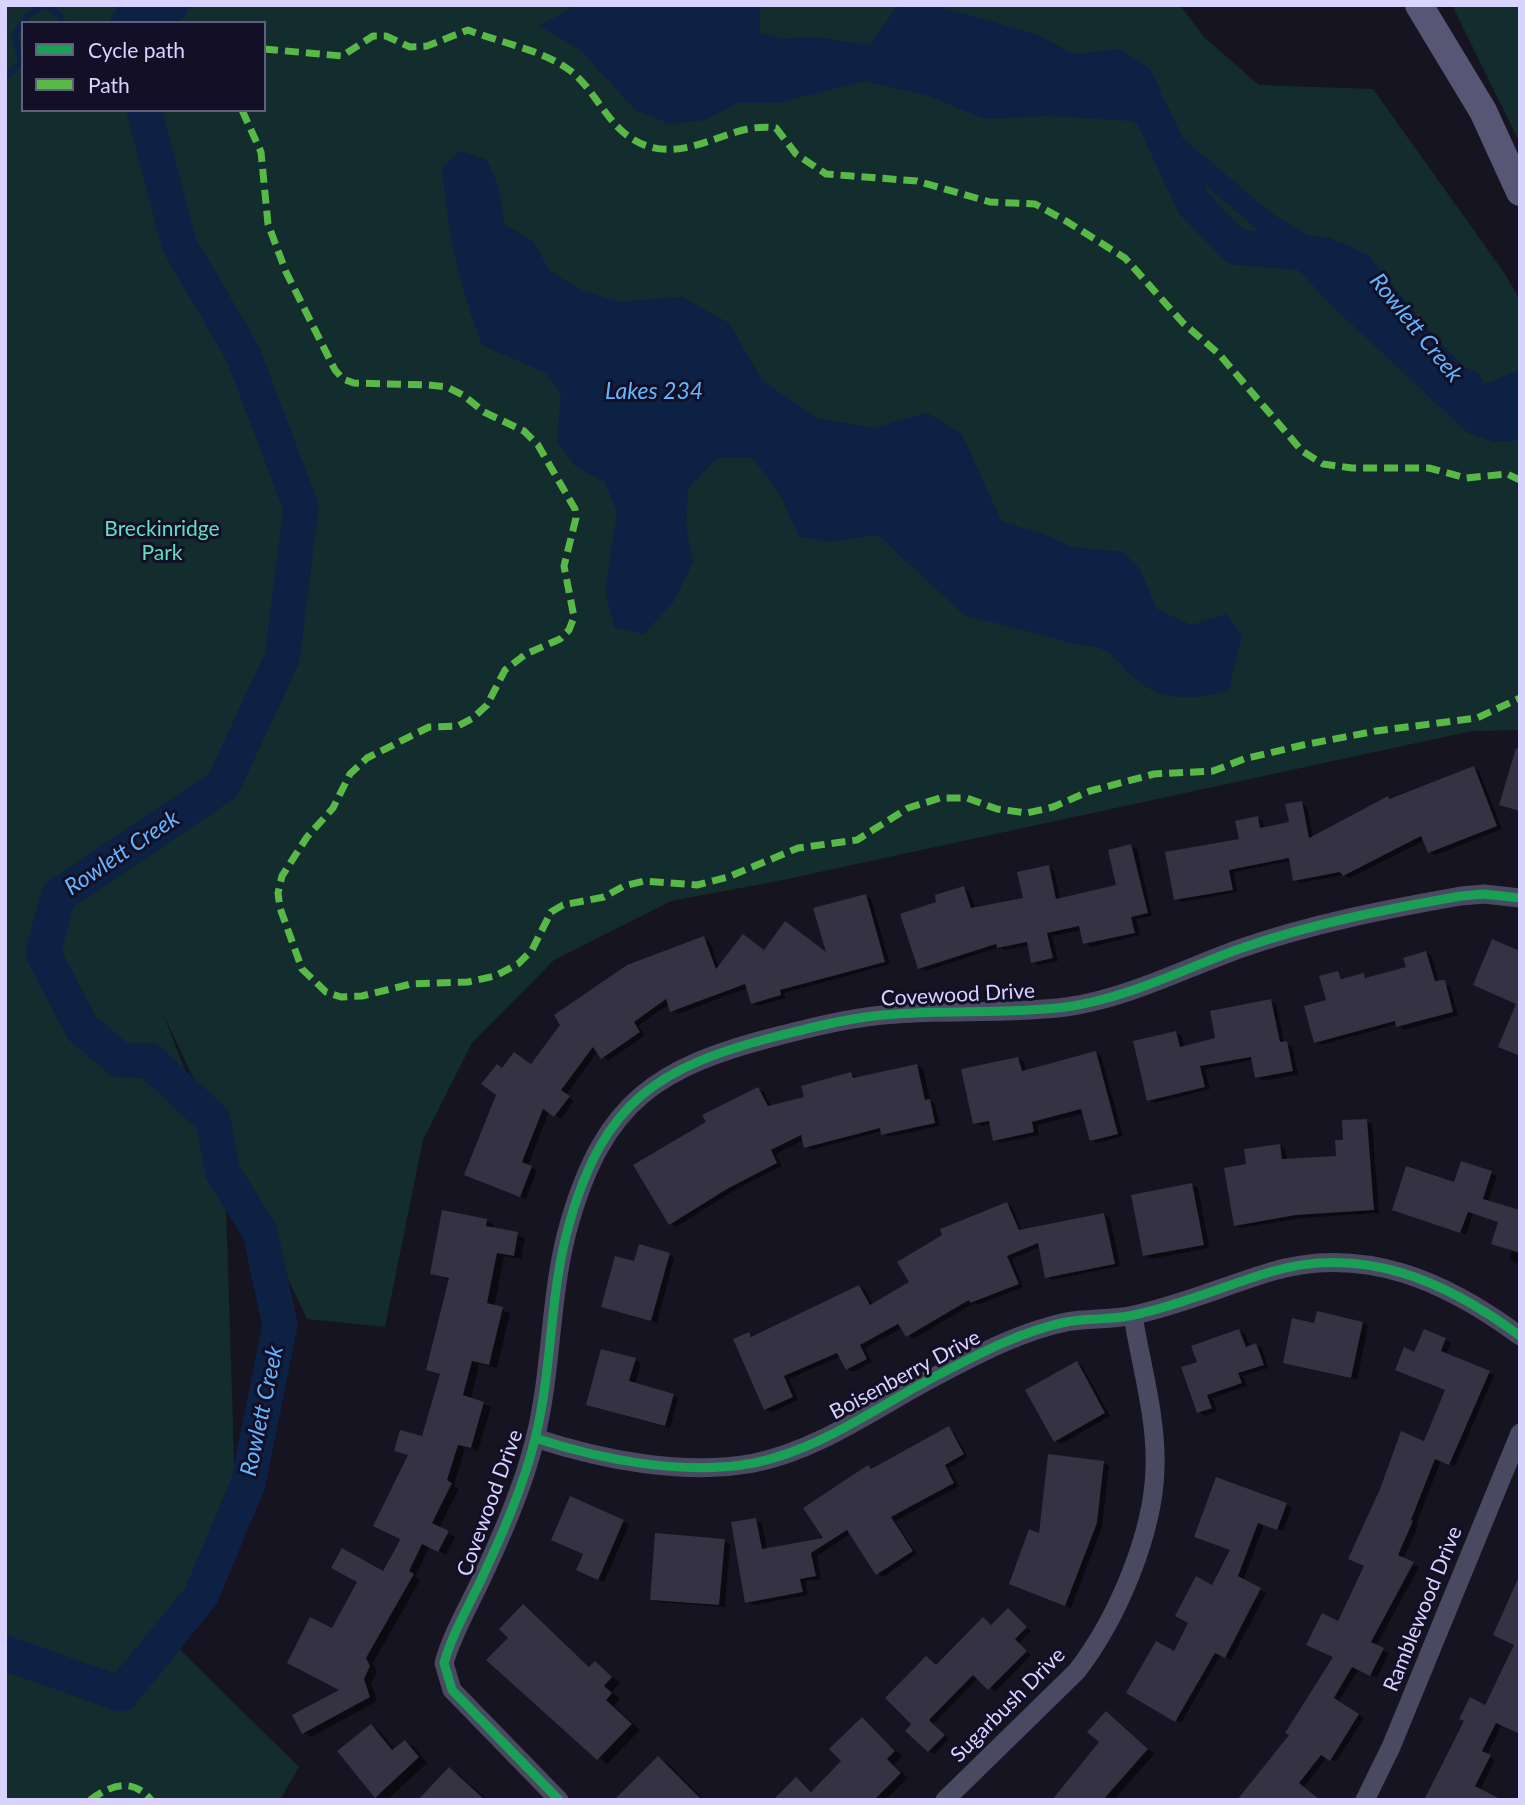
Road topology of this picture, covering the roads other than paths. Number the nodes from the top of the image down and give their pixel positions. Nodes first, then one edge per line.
1 (1419, 5) edge
2 (1520, 192) edge
3 (1520, 898) edge
4 (1133, 1315) junction
5 (1520, 1336) edge
6 (1520, 1433) edge
7 (535, 1438) junction
8 (559, 1800) edge
9 (945, 1800) edge
10 (1365, 1800) edge

1 - 2 main road
3 - 7 street, Covewood Drive
4 - 5 street, Boisenberry Drive
4 - 7 street, Boisenberry Drive
4 - 9 street, Sugarbush Drive
6 - 10 street, Ramblewood Drive
7 - 8 street, Covewood Drive

